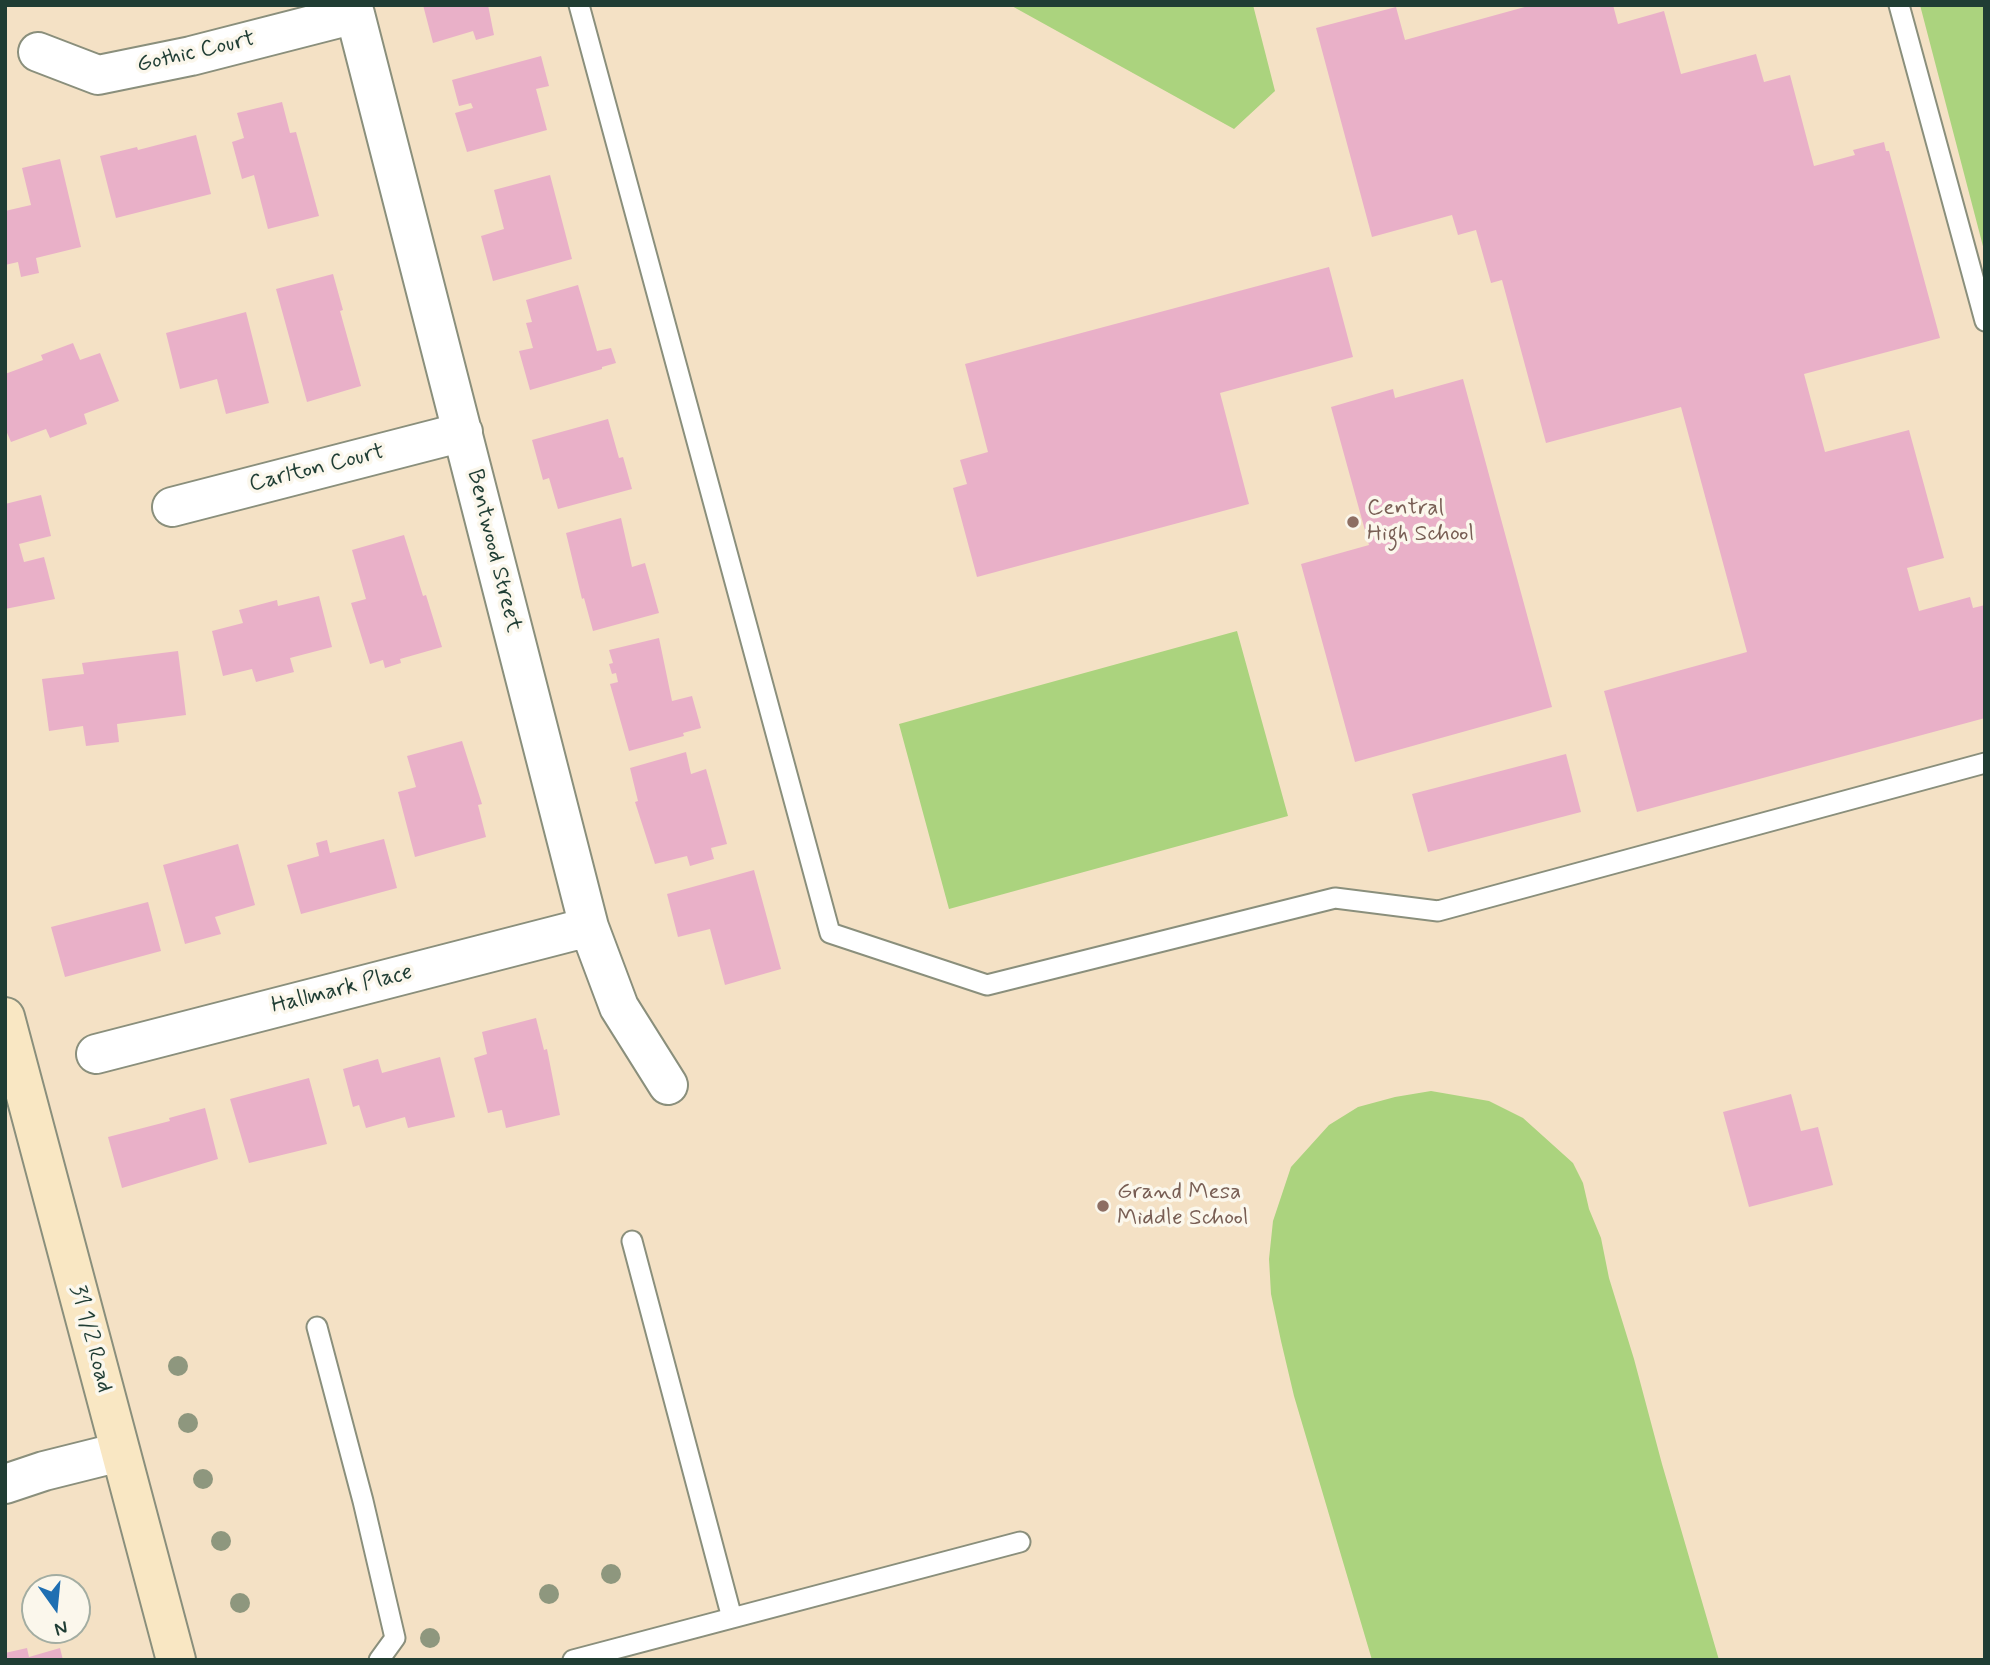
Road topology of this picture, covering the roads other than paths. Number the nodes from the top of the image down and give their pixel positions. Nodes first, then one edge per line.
1 (579, 5) edge
2 (1899, 5) edge
3 (351, 10) edge
4 (38, 52) dead end
5 (1985, 321) edge
6 (463, 432) junction
7 (172, 507) dead end
8 (1985, 763) edge
9 (589, 927) junction
10 (5, 1017) edge
11 (96, 1054) dead end
12 (11, 1064) edge
13 (668, 1085) dead end
14 (632, 1241) dead end
15 (317, 1327) dead end
16 (120, 1451) junction
17 (5, 1484) edge
18 (1020, 1542) dead end
19 (732, 1618) junction
20 (176, 1660) edge
21 (379, 1660) edge
22 (573, 1660) edge

1 - 8 lane
2 - 5 lane
3 - 4 street, Gothic Court
3 - 6 street, Bentwood Street
6 - 7 street, Carlton Court
6 - 9 street, Bentwood Street
9 - 11 street, Hallmark Place
9 - 13 street, Bentwood Street
10 - 12 street, 31 1/2 Road
12 - 16 street, 31 1/2 Road
14 - 19 lane
15 - 21 lane
16 - 17 street
16 - 20 street, 31 1/2 Road
18 - 19 lane
19 - 22 lane

